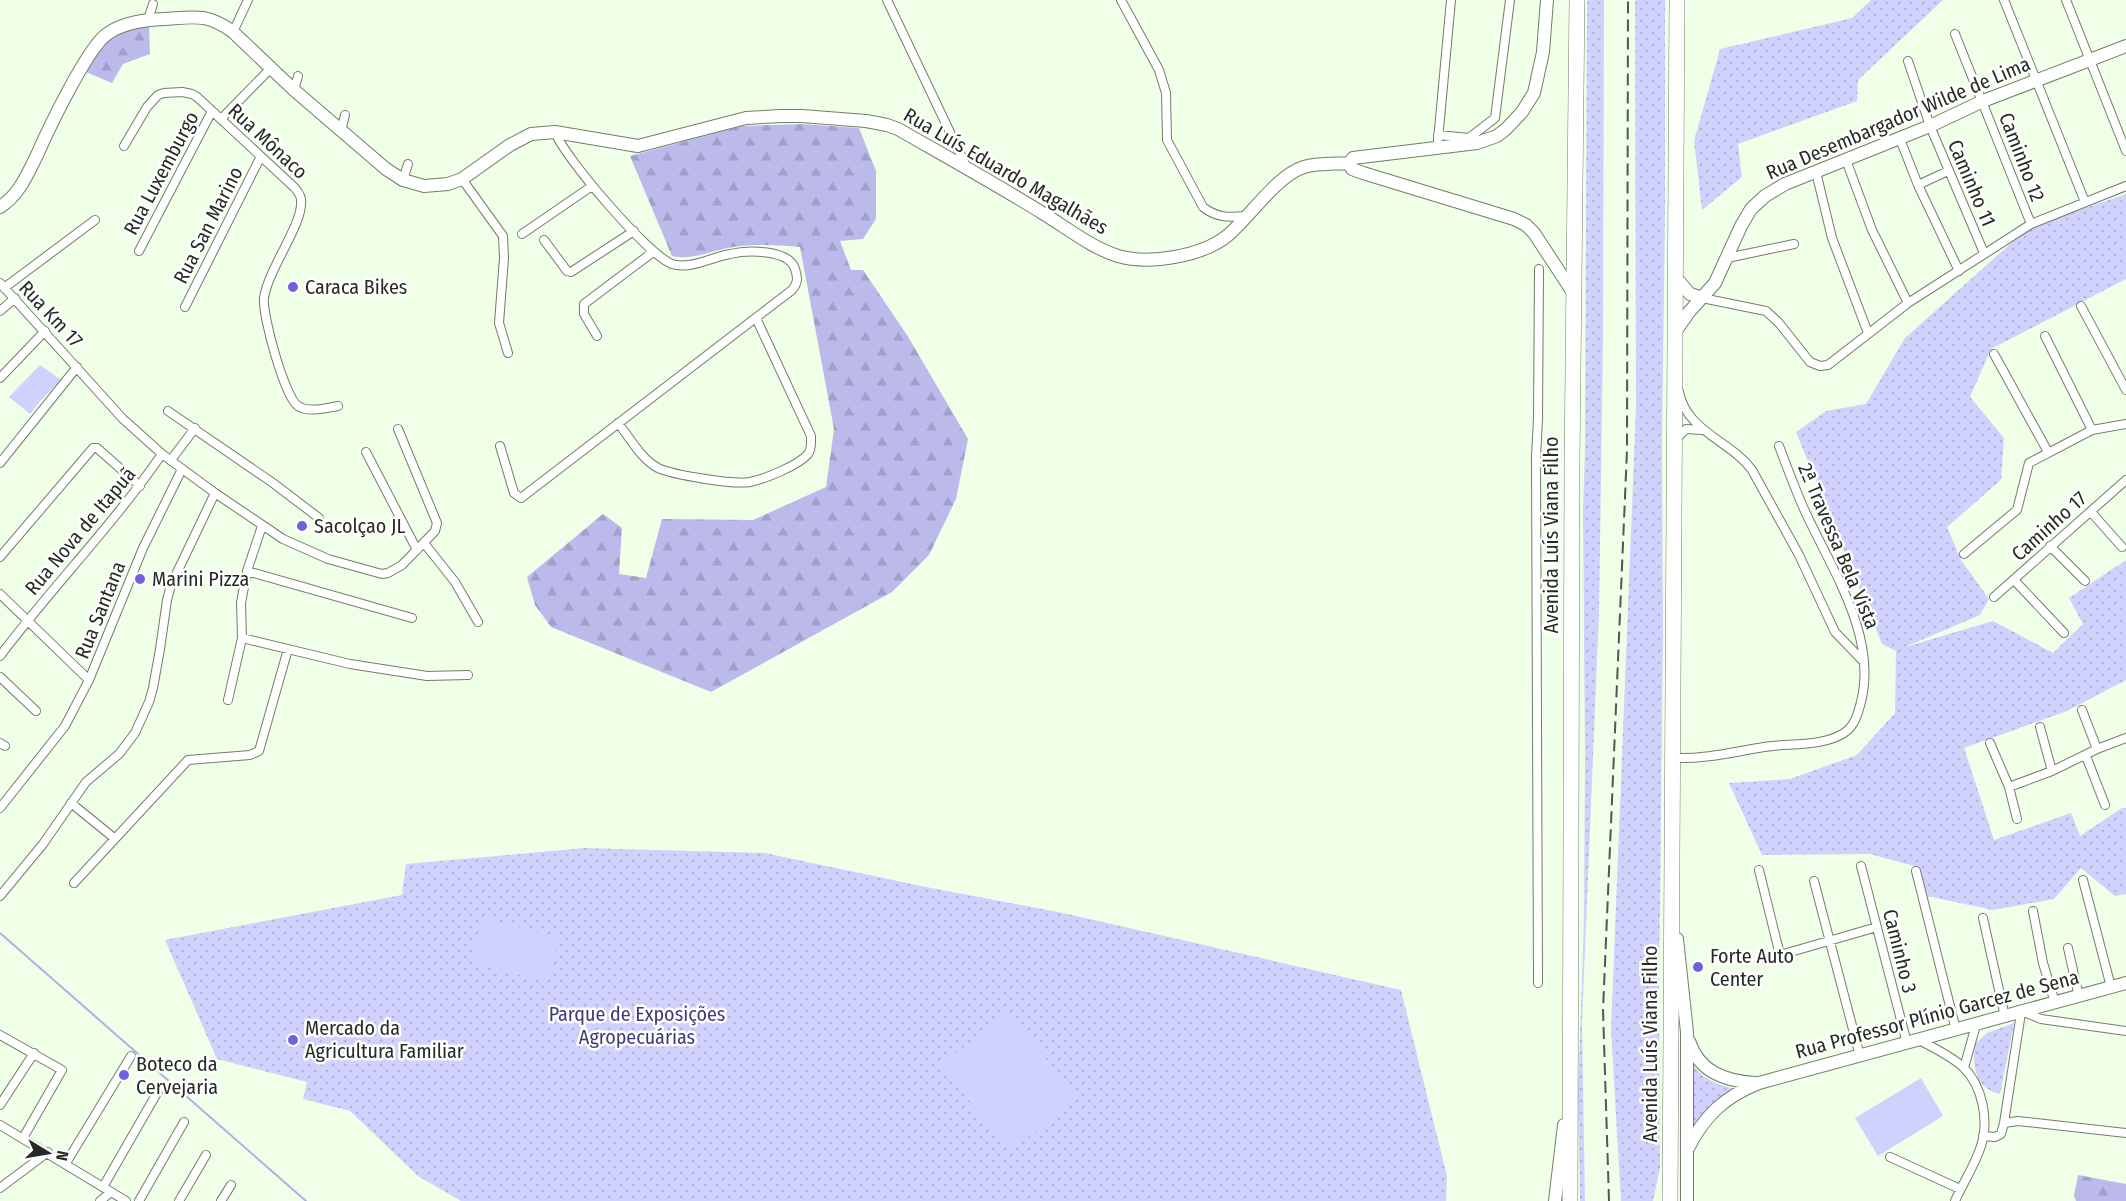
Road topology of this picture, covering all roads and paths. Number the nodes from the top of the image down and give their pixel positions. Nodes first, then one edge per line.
1 (248, 0) edge
2 (887, 0) edge
3 (1121, 0) edge
4 (1451, 0) edge
5 (1510, 0) edge
6 (1547, 0) edge
7 (1577, 0) edge
8 (1677, 0) edge
9 (2004, 0) edge
10 (2066, 0) edge
11 (153, 4) dead end
12 (148, 20) junction
13 (234, 32) junction
14 (1956, 34) dead end
15 (2126, 46) edge
16 (2089, 60) junction
17 (1908, 61) dead end
18 (271, 68) junction
19 (298, 76) dead end
20 (2036, 81) junction
21 (294, 90) junction
22 (1983, 101) junction
23 (212, 111) junction
24 (345, 115) dead end
25 (221, 119) junction
26 (1930, 126) junction
27 (341, 131) junction
28 (555, 132) junction
29 (1900, 138) junction
30 (1438, 142) junction
31 (124, 146) dead end
32 (2126, 150) edge
33 (260, 158) junction
34 (1846, 160) junction
35 (1349, 163) junction
36 (408, 165) dead end
37 (967, 168) junction
38 (1948, 171) junction
39 (1816, 172) junction
40 (462, 179) junction
41 (403, 180) junction
42 (1918, 185) junction
43 (592, 186) junction
44 (2125, 186) edge
45 (2085, 202) junction
46 (0, 207) edge
47 (1248, 216) junction
48 (96, 220) dead end
49 (2031, 224) junction
50 (634, 231) junction
51 (522, 234) dead end
52 (544, 240) dead end
53 (1794, 244) dead end
54 (139, 251) dead end
55 (653, 252) junction
56 (1984, 253) junction
57 (1550, 256) junction
58 (1727, 258) junction
59 (1959, 271) junction
60 (1676, 278) junction
61 (2, 286) edge
62 (1574, 294) junction
63 (15, 298) junction
64 (1702, 298) junction
65 (1908, 303) junction
66 (2081, 306) dead end
67 (185, 307) dead end
68 (0, 311) edge
69 (756, 318) junction
70 (45, 331) junction
71 (1675, 332) junction
72 (1868, 333) junction
73 (597, 336) dead end
74 (2045, 336) dead end
75 (508, 353) dead end
76 (1994, 354) dead end
77 (77, 367) junction
78 (1675, 368) junction
79 (0, 378) edge
80 (2126, 390) edge
81 (338, 406) dead end
82 (168, 411) dead end
83 (618, 423) junction
84 (2126, 424) edge
85 (195, 428) junction
86 (398, 429) dead end
87 (1702, 430) junction
88 (2092, 430) junction
89 (1674, 441) junction
90 (500, 446) dead end
91 (1779, 446) dead end
92 (366, 452) dead end
93 (2048, 452) junction
94 (162, 454) junction
95 (171, 460) junction
96 (0, 463) edge
97 (182, 469) junction
98 (2126, 480) edge
99 (140, 486) junction
100 (215, 493) junction
101 (2091, 512) junction
102 (319, 518) dead end
103 (262, 526) junction
104 (2050, 546) junction
105 (420, 547) junction
106 (2122, 547) dead end
107 (1964, 554) dead end
108 (0, 557) edge
109 (247, 571) junction
110 (2014, 580) junction
111 (2085, 581) dead end
112 (0, 594) edge
113 (1995, 597) dead end
114 (412, 618) dead end
115 (28, 619) junction
116 (478, 622) dead end
117 (2064, 633) dead end
118 (242, 638) junction
119 (288, 649) junction
120 (0, 656) edge
121 (1862, 660) junction
122 (468, 675) dead end
123 (0, 677) edge
124 (89, 680) junction
125 (228, 700) dead end
126 (2082, 710) dead end
127 (36, 711) dead end
128 (2040, 728) dead end
129 (2126, 738) edge
130 (1990, 743) dead end
131 (2097, 749) junction
132 (2086, 756) junction
133 (1674, 758) junction
134 (2052, 771) junction
135 (2008, 788) junction
136 (71, 803) junction
137 (2105, 805) dead end
138 (0, 808) edge
139 (2017, 819) dead end
140 (114, 838) junction
141 (1862, 866) dead end
142 (1759, 870) dead end
143 (1916, 871) dead end
144 (2083, 880) dead end
145 (1814, 881) dead end
146 (74, 883) dead end
147 (1672, 888) junction
148 (0, 896) edge
149 (2033, 911) dead end
150 (1983, 918) dead end
151 (1877, 927) junction
152 (1830, 940) junction
153 (2068, 948) dead end
154 (1538, 983) dead end
155 (2126, 983) edge
156 (2111, 987) junction
157 (2079, 997) junction
158 (2055, 1003) junction
159 (2023, 1013) junction
160 (2005, 1017) junction
161 (1976, 1025) junction
162 (1956, 1030) junction
163 (1687, 1032) junction
164 (2126, 1032) edge
165 (0, 1035) edge
166 (1913, 1042) junction
167 (34, 1053) junction
168 (131, 1056) dead end
169 (1860, 1056) junction
170 (1964, 1068) junction
171 (1571, 1071) junction
172 (1759, 1083) junction
173 (161, 1086) dead end
174 (0, 1105) edge
175 (184, 1122) dead end
176 (2004, 1123) junction
177 (0, 1125) edge
178 (2126, 1133) edge
179 (1983, 1136) junction
180 (23, 1138) junction
181 (1687, 1150) junction
182 (48, 1152) junction
183 (206, 1155) dead end
184 (1890, 1157) dead end
185 (66, 1163) junction
186 (231, 1185) dead end
187 (103, 1186) junction
188 (0, 1188) edge
189 (1960, 1189) junction
190 (111, 1192) junction
191 (100, 1201) edge
192 (126, 1201) edge
193 (139, 1201) edge
194 (179, 1201) edge
195 (221, 1201) edge
196 (1555, 1201) edge
197 (1570, 1201) edge
198 (1670, 1201) edge
199 (1686, 1201) edge
200 (1955, 1201) edge

1 - 13 street
2 - 37 street
3 - 47 street
4 - 30 street
5 - 30 street
6 - 30 main road, Rua Luís Eduardo Magalhães
7 - 62 highway, Avenida Luís Viana Filho
8 - 60 highway, Avenida Luís Viana Filho
9 - 20 street
10 - 16 street
11 - 12 street
12 - 13 main road, Rua Luís Eduardo Magalhães
12 - 46 main road, Rua Luís Eduardo Magalhães
13 - 18 main road, Rua Luís Eduardo Magalhães
14 - 22 street, Caminho 12
15 - 16 main road, Rua Desembargador Wilde de Lima
16 - 20 main road, Rua Desembargador Wilde de Lima
16 - 32 street
17 - 26 street, Caminho 11
18 - 21 main road, Rua Luís Eduardo Magalhães
18 - 25 street
19 - 21 street
20 - 22 main road, Rua Desembargador Wilde de Lima
20 - 45 street
21 - 27 main road, Rua Luís Eduardo Magalhães
22 - 26 main road, Rua Desembargador Wilde de Lima
22 - 49 street, Caminho 12
23 - 25 street, Rua Mônaco
23 - 31 street, Rua Mônaco
23 - 54 street, Rua Luxemburgo
24 - 27 street
25 - 33 street, Rua Mônaco
26 - 29 main road, Rua Desembargador Wilde de Lima
26 - 38 street, Caminho 11
27 - 41 main road, Rua Luís Eduardo Magalhães
28 - 37 main road, Rua Luís Eduardo Magalhães
28 - 40 main road, Rua Luís Eduardo Magalhães
28 - 43 street
29 - 34 main road, Rua Desembargador Wilde de Lima
29 - 42 street
30 - 35 main road, Rua Luís Eduardo Magalhães
33 - 67 street, Rua San Marino
33 - 81 street, Rua Mônaco
34 - 39 main road, Rua Desembargador Wilde de Lima
34 - 65 street
35 - 47 main road, Rua Luís Eduardo Magalhães
35 - 57 main road
36 - 41 street
37 - 47 main road, Rua Luís Eduardo Magalhães
38 - 42 street
38 - 56 street, Caminho 11
39 - 58 main road, Rua Desembargador Wilde de Lima
39 - 72 street
40 - 41 main road, Rua Luís Eduardo Magalhães
40 - 75 street
42 - 59 street
43 - 50 street
43 - 51 street
44 - 45 street
45 - 49 street
48 - 61 street
49 - 56 street
50 - 52 street
50 - 55 street
53 - 58 street
55 - 69 street
55 - 73 street
56 - 59 street
57 - 62 main road
57 - 154 street
58 - 64 main road, Rua Desembargador Wilde de Lima
59 - 65 street
60 - 64 main road
60 - 71 highway, Avenida Luís Viana Filho
61 - 63 street, Rua Km 17
62 - 171 highway, Avenida Luís Viana Filho
63 - 68 street
63 - 70 street, Rua Km 17
64 - 71 main road, Rua Desembargador Wilde de Lima
64 - 72 street
65 - 72 street
66 - 80 street
69 - 83 street
69 - 83 street
70 - 77 street, Rua Km 17
70 - 79 street
71 - 78 highway, Avenida Luís Viana Filho
74 - 88 street
76 - 93 street
77 - 94 street, Rua Km 17
77 - 96 street
78 - 87 street
78 - 89 highway, Avenida Luís Viana Filho
82 - 85 street
83 - 90 street
84 - 88 street
85 - 95 street
85 - 102 street
86 - 105 street, Rua Km 17
87 - 89 street
87 - 121 street
88 - 93 street
89 - 133 highway, Avenida Luís Viana Filho
91 - 121 street, 2ª Travessa Bela Vista
92 - 105 street
93 - 107 street
94 - 95 street, Rua Km 17
94 - 99 street, Rua Nova de Itapuã
95 - 97 street, Rua Km 17
97 - 100 street, Rua Km 17
97 - 124 street, Rua Santana
98 - 101 street, Caminho 17
99 - 108 street
99 - 115 street, Rua Nova de Itapuã
100 - 103 street, Rua Km 17
100 - 136 street
101 - 104 street, Caminho 17
101 - 106 street
103 - 105 street, Rua Km 17
103 - 109 street
104 - 110 street, Caminho 17
104 - 111 street
105 - 116 street
109 - 114 street
109 - 118 street
110 - 113 street, Caminho 17
110 - 117 street
112 - 115 street
115 - 120 street, Rua Nova de Itapuã
115 - 124 street
118 - 119 street
118 - 125 street
119 - 122 street
119 - 140 street
121 - 133 street, 2ª Travessa Bela Vista
123 - 127 street
124 - 138 street, Rua Santana
126 - 131 street
128 - 134 street
129 - 131 street
130 - 135 street
131 - 132 street
132 - 134 street
132 - 137 street
133 - 147 highway, Avenida Luís Viana Filho
134 - 135 street
135 - 139 street
136 - 140 street
136 - 148 street
140 - 146 street
141 - 151 street, Caminho 3
142 - 152 street
143 - 162 street
144 - 156 street
145 - 152 street
147 - 163 main road, Avenida Luís Viana Filho
147 - 198 highway, Avenida Luís Viana Filho
149 - 158 street
150 - 160 street
151 - 152 street
151 - 166 street, Caminho 3
152 - 169 street
153 - 157 street
155 - 156 main road, Rua Professor Plínio Garcez de Sena
156 - 157 main road, Rua Professor Plínio Garcez de Sena
157 - 158 main road, Rua Professor Plínio Garcez de Sena
158 - 159 main road, Rua Professor Plínio Garcez de Sena
159 - 160 main road, Rua Professor Plínio Garcez de Sena
159 - 164 street
159 - 176 street
160 - 161 main road, Rua Professor Plínio Garcez de Sena
161 - 162 main road, Rua Professor Plínio Garcez de Sena
161 - 170 street
162 - 166 main road, Rua Professor Plínio Garcez de Sena
163 - 172 main road, Rua Professor Plínio Garcez de Sena
163 - 181 main road, Avenida Luís Viana Filho
165 - 167 street
166 - 169 main road, Rua Professor Plínio Garcez de Sena
166 - 170 street
167 - 174 street
167 - 180 street
168 - 185 street
169 - 172 main road, Rua Professor Plínio Garcez de Sena
170 - 179 street
171 - 196 main road, Avenida Luís Viana Filho
171 - 197 highway, Avenida Luís Viana Filho
172 - 181 main road, Rua Professor Plínio Garcez de Sena
173 - 187 street
175 - 193 street
176 - 178 street
176 - 179 street
177 - 180 street
179 - 189 street
180 - 182 street
181 - 199 main road, Avenida Luís Viana Filho
182 - 185 street
182 - 188 street
183 - 194 street
184 - 189 street
185 - 187 street
186 - 195 street
187 - 190 street
189 - 200 street
190 - 191 street
190 - 192 street

